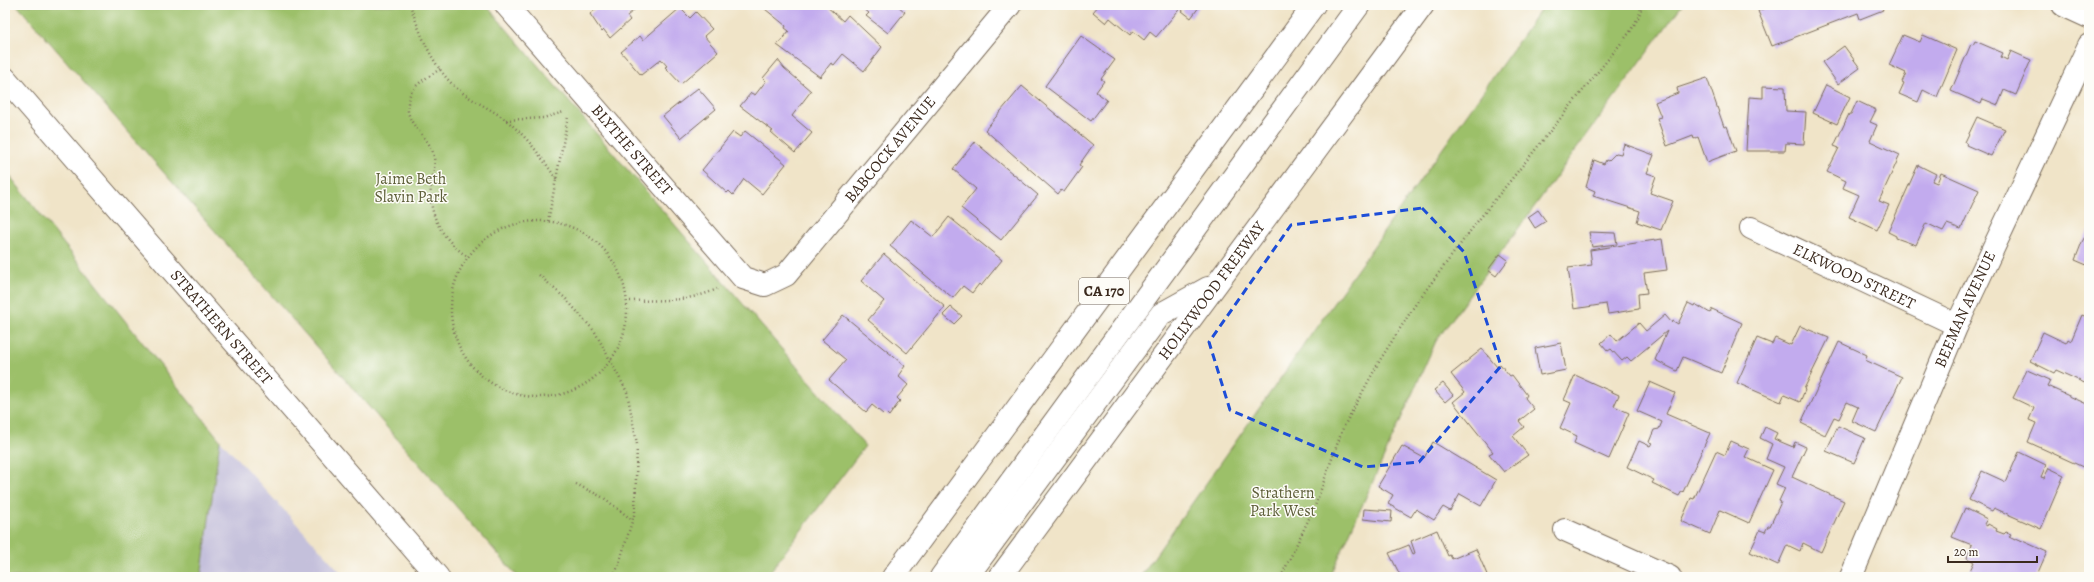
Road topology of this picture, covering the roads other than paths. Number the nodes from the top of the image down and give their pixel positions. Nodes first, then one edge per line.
1 (506, 5) edge
2 (1010, 5) edge
3 (1314, 5) edge
4 (1359, 5) edge
5 (1423, 5) edge
6 (2063, 5) edge
7 (2089, 17) edge
8 (2089, 45) edge
9 (5, 78) edge
10 (1751, 228) dead end
11 (1214, 284) junction
12 (765, 285) joint
13 (1957, 325) junction
14 (1565, 530) dead end
15 (438, 577) edge
16 (893, 577) edge
17 (941, 577) edge
18 (967, 577) edge
19 (1000, 577) edge
20 (1670, 577) edge
21 (1851, 577) edge

1 - 12 main road, BLYTHE STREET
2 - 12 main road, BABCOCK AVENUE
3 - 16 main road, CA 170
4 - 17 main road
5 - 11 main road, HOLLYWOOD FREEWAY
6 - 7 main road
8 - 13 main road, BEEMAN AVENUE
9 - 15 main road, STRATHERN STREET
10 - 13 main road, ELKWOOD STREET
11 - 18 main road
11 - 19 main road, HOLLYWOOD FREEWAY
13 - 21 main road, BEEMAN AVENUE
14 - 20 main road

